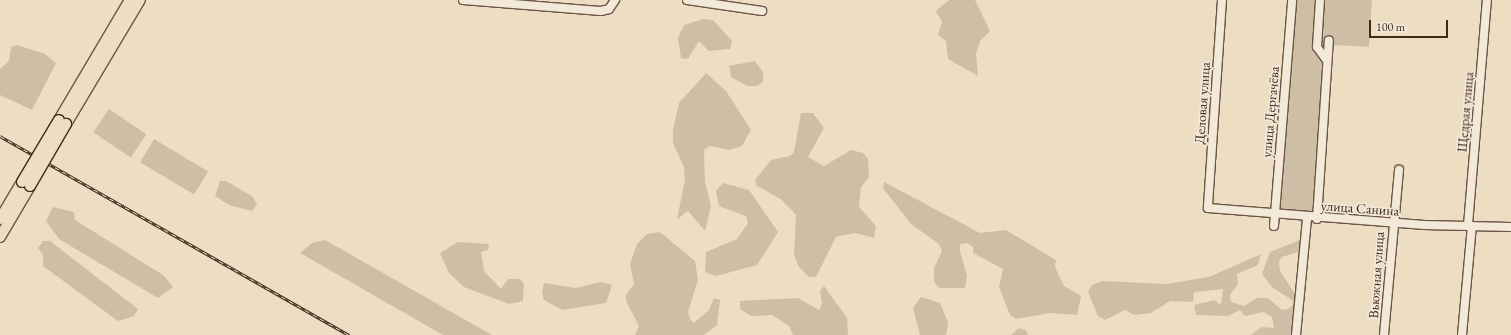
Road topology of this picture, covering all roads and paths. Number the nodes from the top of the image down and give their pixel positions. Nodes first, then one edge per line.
1 (130, 0) edge
2 (140, 0) edge
3 (463, 0) edge
4 (615, 0) edge
5 (687, 0) edge
6 (1222, 0) edge
7 (1292, 0) edge
8 (1320, 0) edge
9 (1487, 0) edge
10 (762, 11) dead end
11 (1328, 40) dead end
12 (1326, 61) junction
13 (63, 122) junction
14 (1399, 170) dead end
15 (26, 184) junction
16 (1208, 208) joint
17 (1275, 215) junction
18 (1307, 218) junction
19 (0, 219) edge
20 (1317, 219) junction
21 (1393, 223) junction
22 (1470, 225) junction
23 (1274, 226) dead end
24 (1511, 227) edge
25 (0, 237) edge
26 (1296, 335) edge
27 (1384, 335) edge
28 (1462, 335) edge

1 - 13 main road
2 - 13 main road
3 - 4 street
5 - 10 street
6 - 16 street, Деловая улица
7 - 17 street, улица Дергачёва
8 - 12 street
9 - 22 street, Щедрая улица
11 - 12 street
12 - 20 street
13 - 15 main road, bridge
14 - 21 street, Вьюжная улица
15 - 19 main road
15 - 25 main road
16 - 17 street, улица Санина
17 - 18 street, улица Санина
17 - 23 street, улица Дергачёва
18 - 20 street, улица Санина
18 - 26 street
20 - 21 street, улица Санина
21 - 22 street, улица Санина
21 - 27 street, Вьюжная улица
22 - 24 street, улица Санина
22 - 28 street, Щедрая улица

